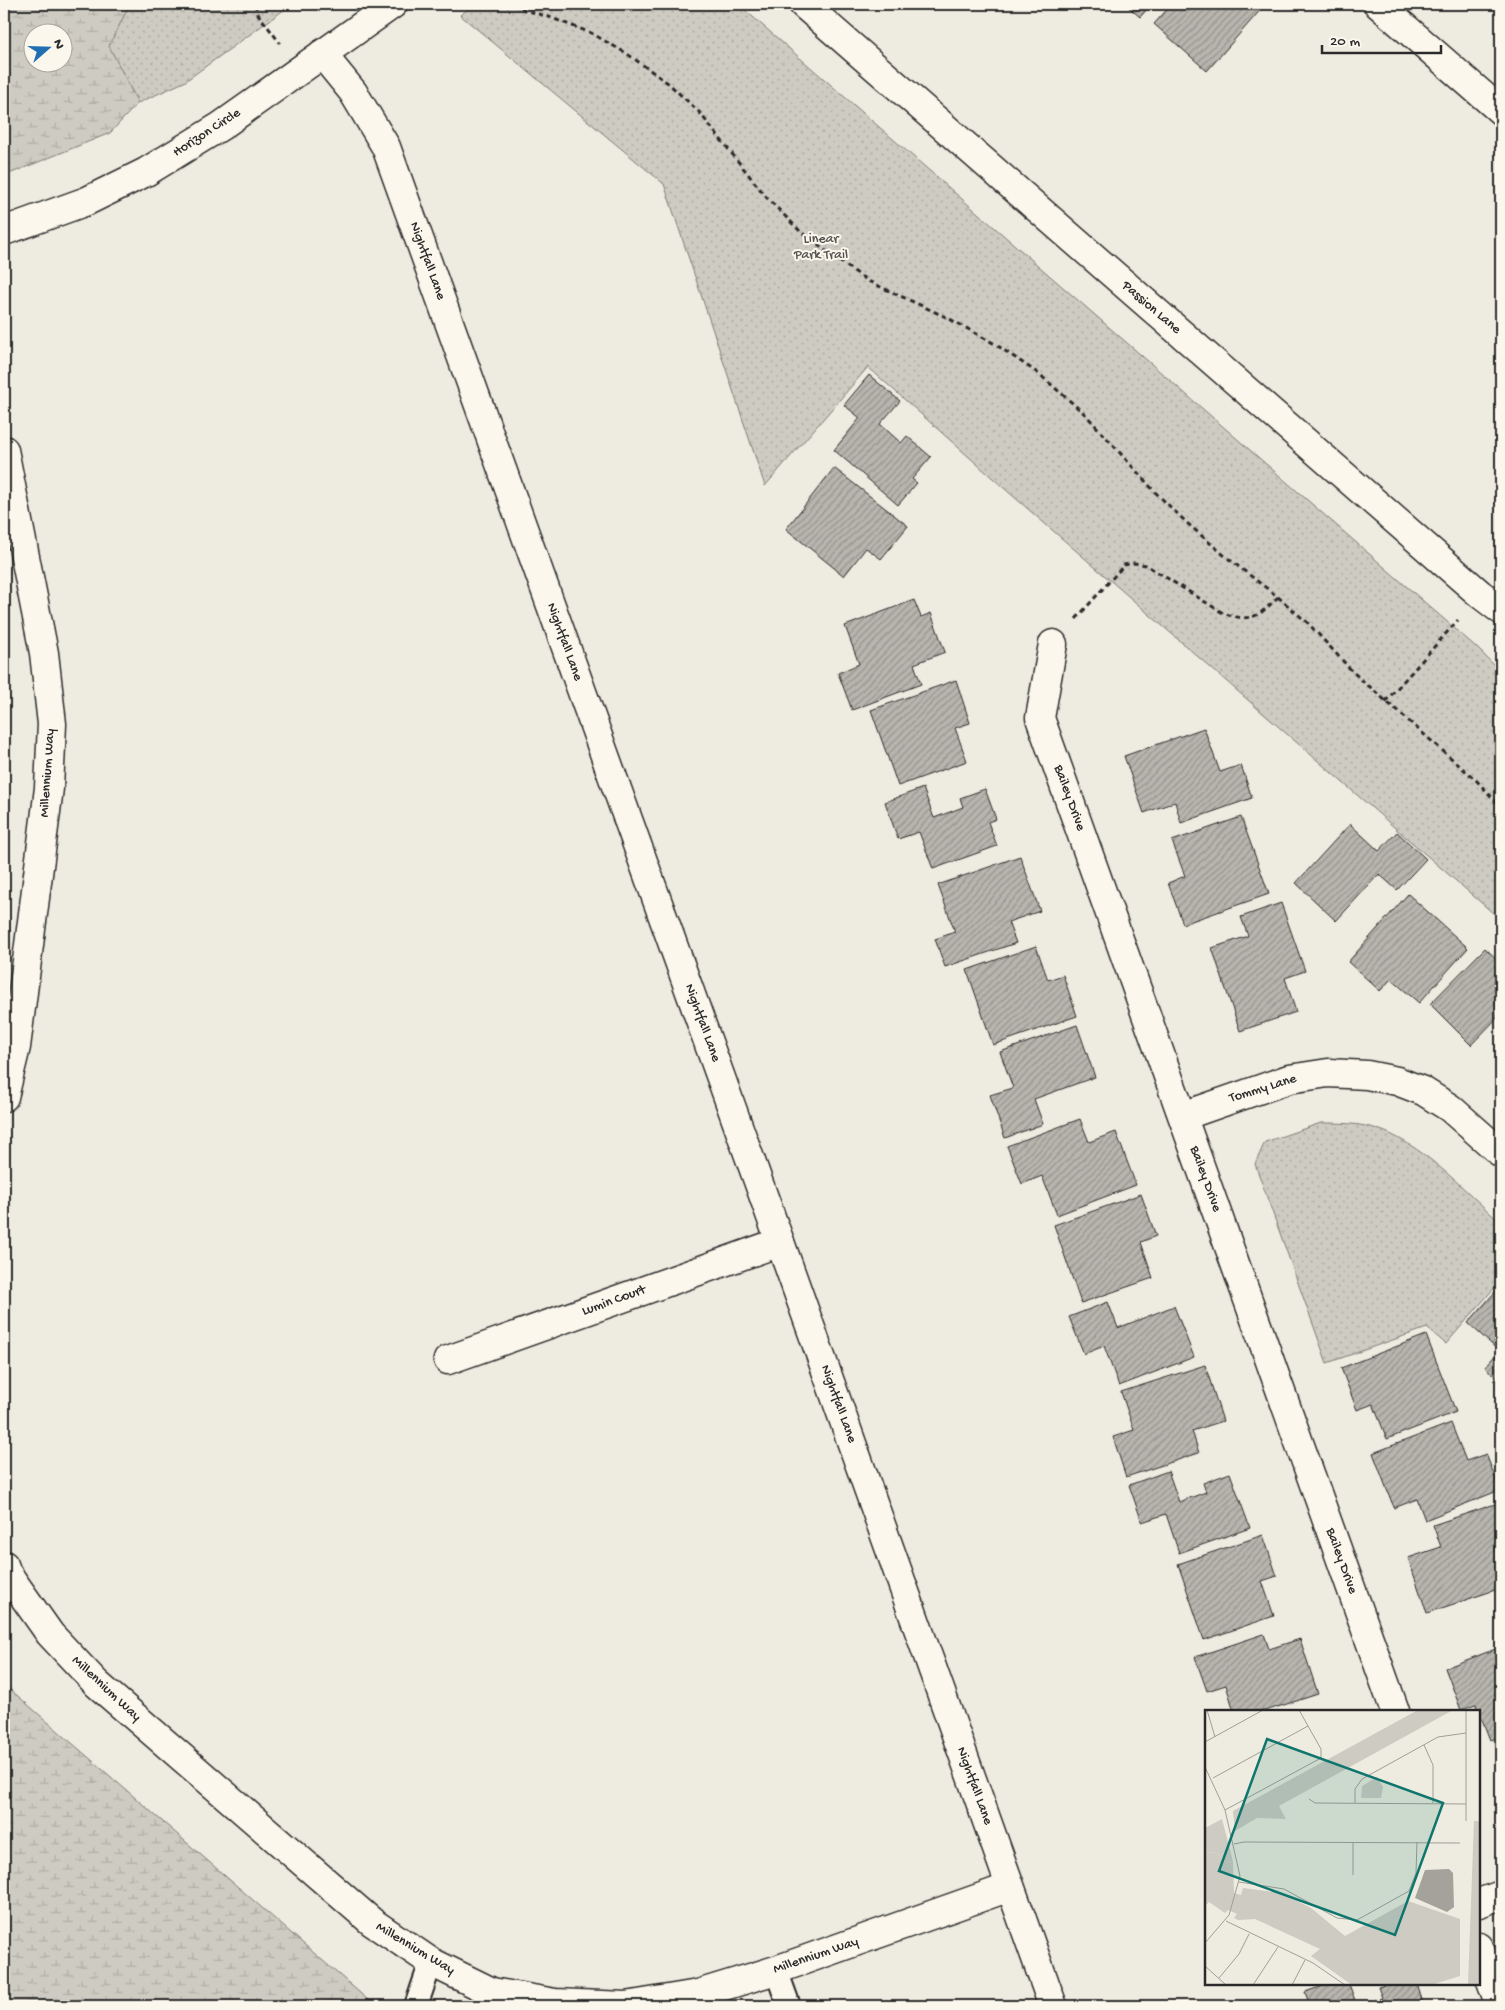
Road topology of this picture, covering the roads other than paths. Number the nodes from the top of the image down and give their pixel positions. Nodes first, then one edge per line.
1 (394, 4) edge
2 (803, 4) edge
3 (1378, 4) edge
4 (322, 54) junction
5 (1501, 111) edge
6 (4, 231) edge
7 (4, 450) edge
8 (1491, 602) edge
9 (1053, 644) road end
10 (4, 1097) edge
11 (1183, 1116) junction
12 (1501, 1153) edge
13 (780, 1242) junction
14 (448, 1360) dead end
15 (4, 1565) edge
16 (1395, 1710) edge
17 (1010, 1887) junction
18 (1501, 1895) edge
19 (1480, 1903) edge
20 (1480, 1951) edge
21 (431, 1962) junction
22 (776, 1970) junction
23 (416, 2006) edge
24 (789, 2006) edge
25 (1053, 2006) edge
26 (1500, 2006) edge

1 - 4 street, Horizon Circle
2 - 8 street, Passion Lane
3 - 5 street
4 - 6 street, Horizon Circle
4 - 13 street, Nightfall Lane
7 - 10 street, Millennium Way
9 - 11 street, Bailey Drive
11 - 12 street, Tommy Lane
11 - 16 street, Bailey Drive
13 - 14 street, Lumin Court
13 - 17 street, Nightfall Lane
15 - 21 street, Millennium Way
17 - 22 street, Millennium Way
17 - 25 street, Nightfall Lane
18 - 19 street
20 - 26 street
21 - 22 street, Millennium Way
21 - 23 lane
22 - 24 lane

